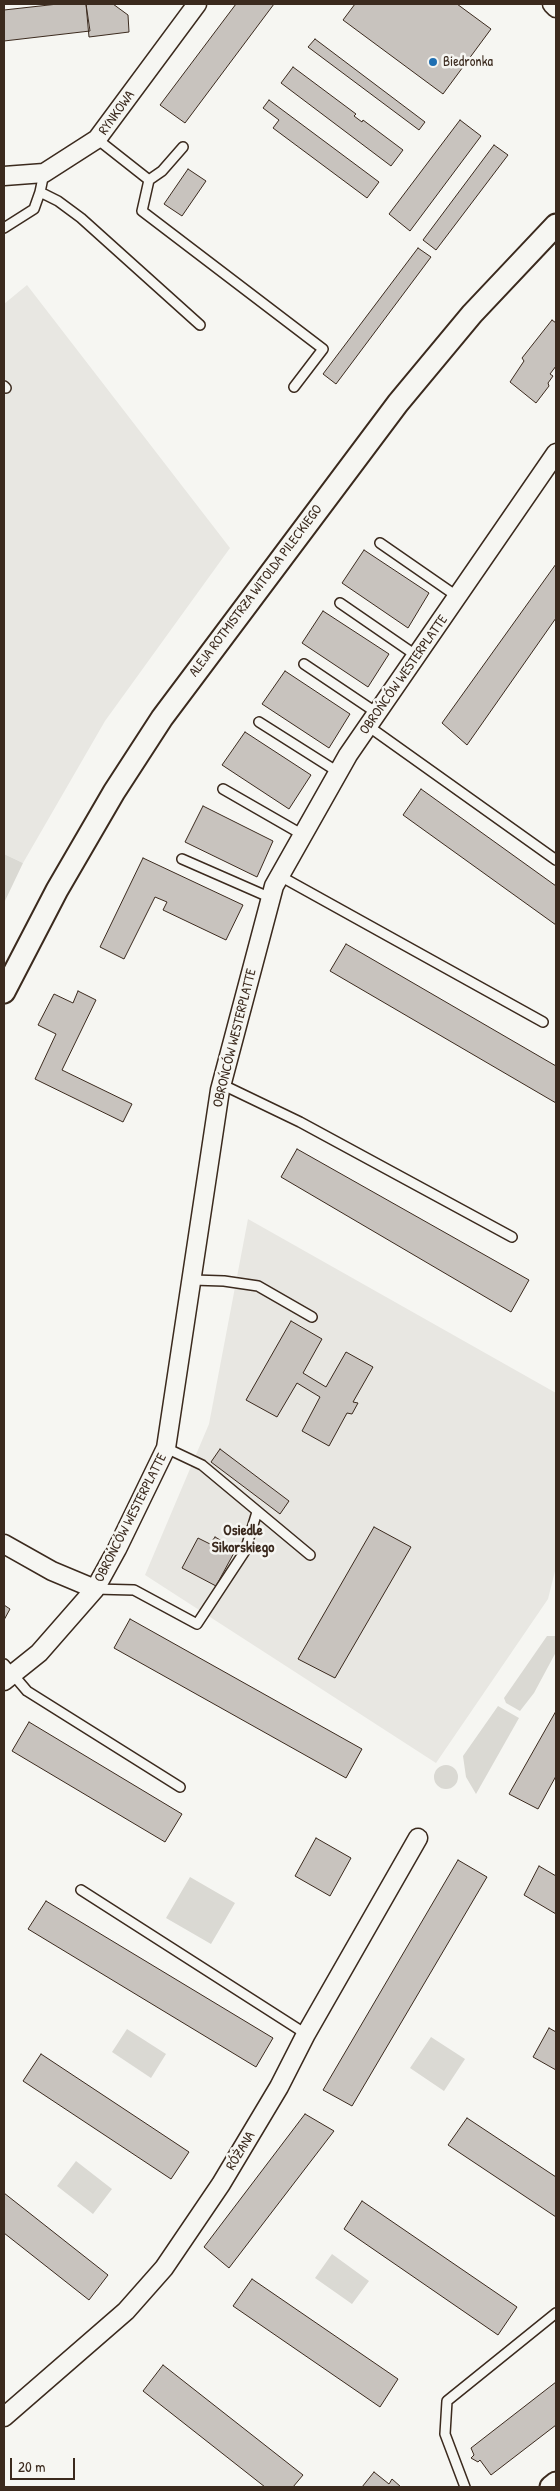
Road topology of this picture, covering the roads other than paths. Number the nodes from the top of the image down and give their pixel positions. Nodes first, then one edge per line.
1 (197, 4) edge
2 (552, 4) edge
3 (556, 8) edge
4 (98, 139) junction
5 (183, 147) dead end
6 (44, 173) junction
7 (4, 176) edge
8 (149, 180) junction
9 (40, 192) junction
10 (556, 225) edge
11 (4, 228) edge
12 (200, 325) dead end
13 (294, 387) dead end
14 (556, 453) edge
15 (380, 543) dead end
16 (458, 597) junction
17 (340, 603) dead end
18 (417, 656) junction
19 (304, 664) dead end
20 (373, 720) junction
21 (258, 722) dead end
22 (338, 772) junction
23 (223, 789) dead end
24 (303, 835) junction
25 (182, 859) dead end
26 (556, 860) edge
27 (280, 876) junction
28 (271, 898) junction
29 (4, 992) edge
30 (543, 1022) dead end
31 (221, 1084) junction
32 (512, 1236) dead end
33 (193, 1280) junction
34 (312, 1317) dead end
35 (166, 1448) junction
36 (256, 1512) junction
37 (4, 1544) edge
38 (310, 1555) dead end
39 (95, 1589) junction
40 (7, 1673) edge
41 (180, 1787) dead end
42 (418, 1838) dead end
43 (82, 1890) dead end
44 (306, 2034) junction
45 (556, 2313) edge
46 (4, 2418) edge
47 (556, 2484) edge
48 (465, 2487) edge
49 (551, 2487) edge

1 - 4 street, RYNKOWA
2 - 3 street
4 - 6 street, RYNKOWA
4 - 8 lane
5 - 8 lane
6 - 7 street, RYNKOWA
6 - 9 lane
8 - 13 lane
9 - 11 lane
9 - 12 lane
10 - 29 street, ALEJA ROTMISTRZA WITOLDA PILECKIEGO
14 - 16 street, OBROŃCÓW WESTERPLATTE
15 - 16 lane
16 - 18 street, OBROŃCÓW WESTERPLATTE
17 - 18 lane
18 - 20 street, OBROŃCÓW WESTERPLATTE
19 - 20 lane
20 - 22 street, OBROŃCÓW WESTERPLATTE
20 - 26 lane
21 - 22 lane
22 - 24 street, OBROŃCÓW WESTERPLATTE
23 - 24 lane
24 - 27 street, OBROŃCÓW WESTERPLATTE
25 - 28 lane
27 - 28 street, OBROŃCÓW WESTERPLATTE
27 - 30 lane
28 - 31 street, OBROŃCÓW WESTERPLATTE
31 - 32 lane
31 - 33 street, OBROŃCÓW WESTERPLATTE
33 - 34 lane
33 - 35 street, OBROŃCÓW WESTERPLATTE
35 - 36 lane
35 - 39 street, OBROŃCÓW WESTERPLATTE
36 - 38 lane
36 - 39 lane
37 - 39 street
39 - 40 street, OBROŃCÓW WESTERPLATTE
40 - 41 lane
42 - 44 street, RÓŻANA
43 - 44 lane
44 - 46 street, RÓŻANA
45 - 48 lane
47 - 49 street

